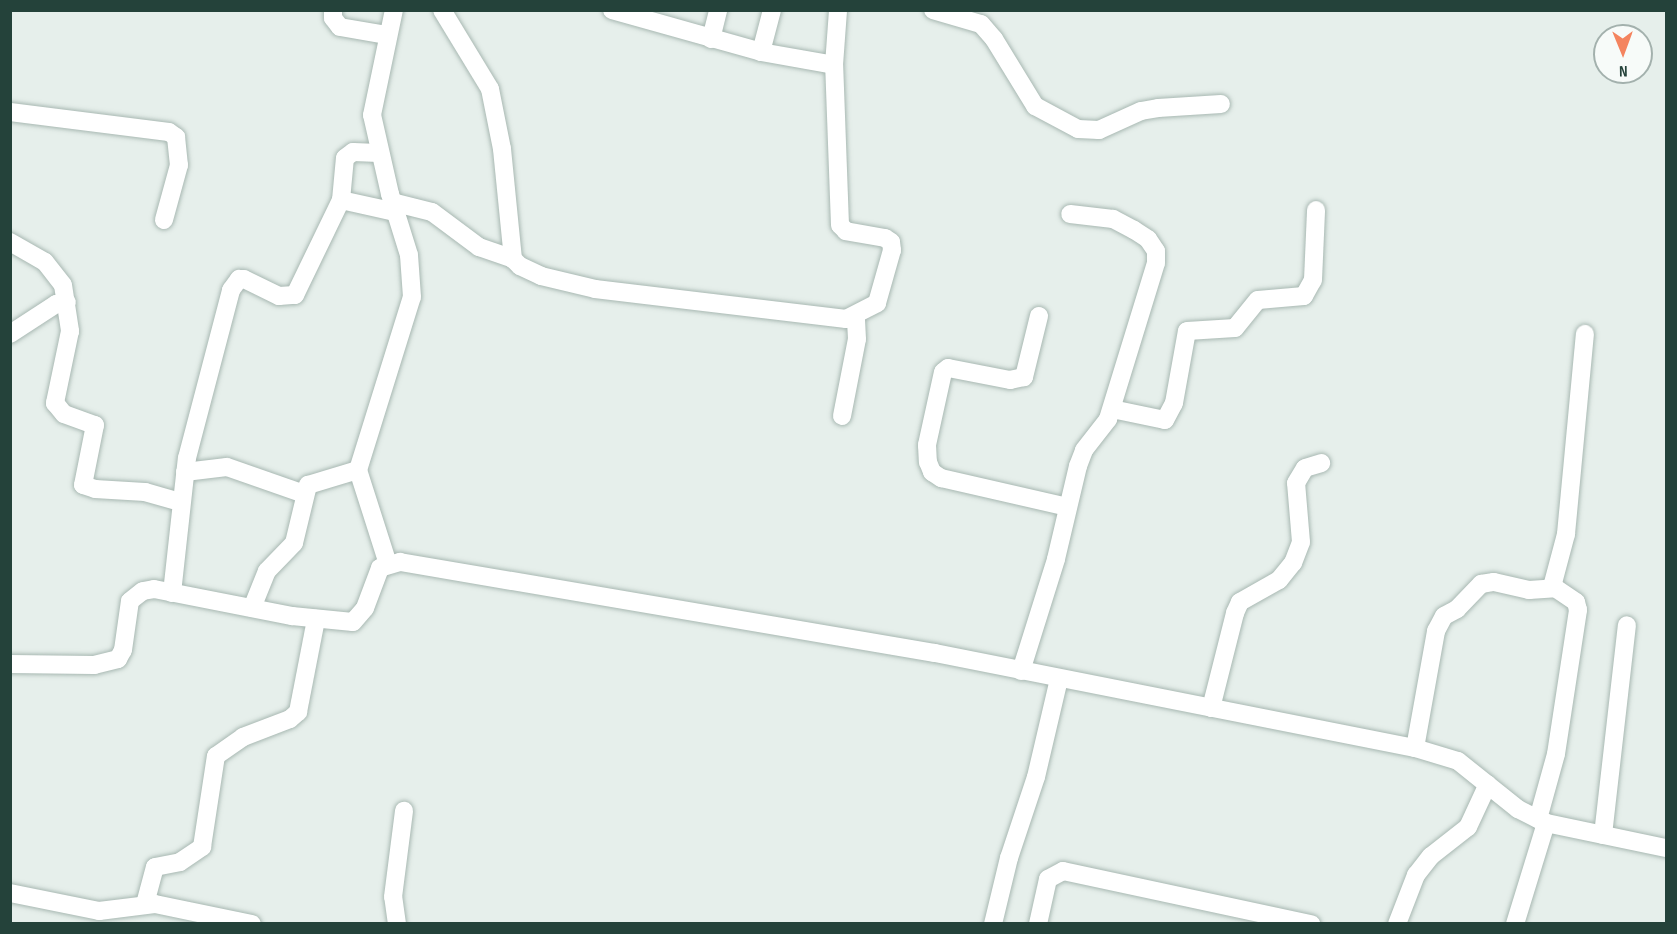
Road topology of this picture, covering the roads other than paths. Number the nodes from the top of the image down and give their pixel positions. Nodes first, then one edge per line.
1 (333, 10) edge
2 (394, 10) edge
3 (442, 10) edge
4 (612, 10) edge
5 (718, 10) edge
6 (772, 10) edge
7 (838, 10) edge
8 (933, 10) edge
9 (654, 17) edge
10 (387, 35) junction
11 (711, 39) junction
12 (761, 52) junction
13 (834, 65) junction
14 (1221, 104) dead end
15 (10, 112) edge
16 (379, 153) junction
17 (341, 200) junction
18 (394, 207) junction
19 (1316, 210) dead end
20 (1070, 214) dead end
21 (164, 220) dead end
22 (10, 242) edge
23 (513, 260) junction
24 (67, 302) junction
25 (1039, 316) dead end
26 (856, 317) junction
27 (10, 334) edge
28 (1586, 334) dead end
29 (1112, 409) junction
30 (842, 416) dead end
31 (1321, 464) dead end
32 (358, 470) junction
33 (185, 472) junction
34 (303, 494) junction
35 (180, 502) junction
36 (1068, 507) junction
37 (388, 564) junction
38 (1555, 588) junction
39 (172, 593) junction
40 (252, 608) junction
41 (316, 619) junction
42 (1627, 625) dead end
43 (10, 664) edge
44 (1020, 671) junction
45 (1059, 679) junction
46 (1211, 708) junction
47 (1415, 748) junction
48 (1488, 784) junction
49 (404, 811) dead end
50 (1542, 821) junction
51 (1604, 835) junction
52 (1666, 848) edge
53 (10, 893) edge
54 (145, 904) junction
55 (199, 919) edge
56 (252, 924) edge
57 (397, 924) edge
58 (993, 924) edge
59 (1038, 924) edge
60 (1311, 924) edge
61 (1397, 924) edge
62 (1515, 924) edge

1 - 10 street
2 - 10 street
3 - 23 street
4 - 9 street
5 - 11 street
6 - 12 street
7 - 13 street
8 - 14 street
9 - 11 street
10 - 16 street
11 - 12 street
12 - 13 street
13 - 26 street
15 - 21 street
16 - 17 street
16 - 18 street
17 - 18 street
17 - 33 street
18 - 23 street
18 - 32 street
19 - 29 street
20 - 29 street
22 - 24 street
23 - 26 street
24 - 27 street
24 - 35 street
25 - 36 street
26 - 30 street
28 - 38 street
29 - 36 street
31 - 46 street
32 - 34 street
32 - 37 street
33 - 34 street
33 - 35 street
34 - 40 street
35 - 39 street
36 - 44 street
37 - 41 street
37 - 44 street
38 - 47 street
38 - 50 street
39 - 40 street
39 - 43 street
40 - 41 street
41 - 54 street
42 - 51 street
44 - 45 street
45 - 46 street
45 - 58 street
46 - 47 street
47 - 48 street
48 - 50 street
48 - 61 street
49 - 57 street
50 - 51 street
50 - 62 street
51 - 52 street
53 - 54 street
54 - 55 street
55 - 56 street
59 - 60 street

